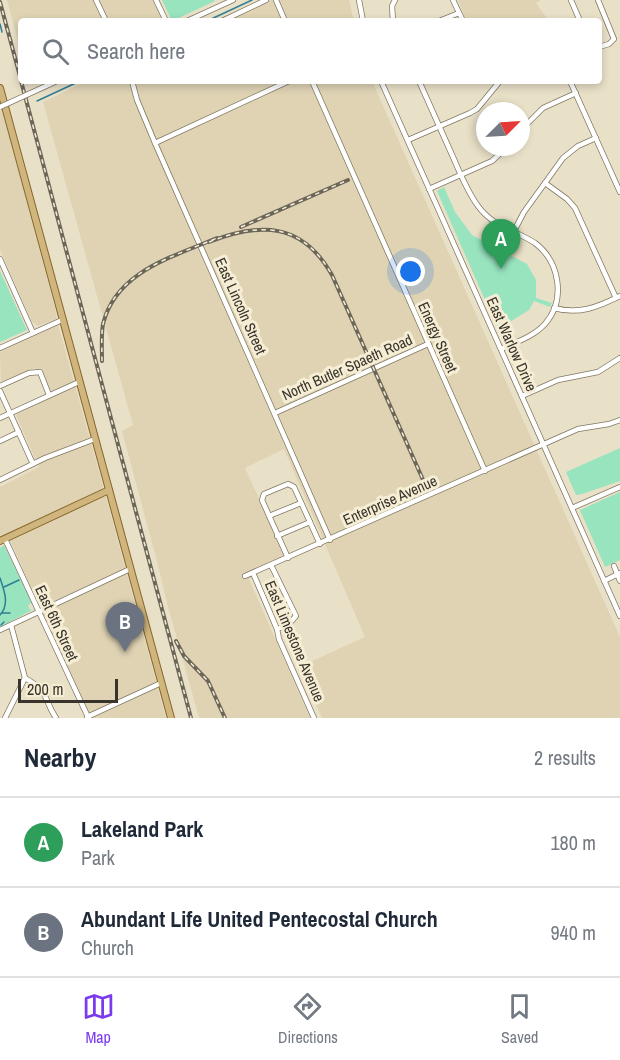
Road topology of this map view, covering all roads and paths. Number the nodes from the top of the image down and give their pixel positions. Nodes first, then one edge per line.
1 (96, 0) edge
2 (156, 0) edge
3 (233, 0) edge
4 (266, 0) edge
5 (276, 0) edge
6 (359, 0) edge
7 (395, 0) edge
8 (453, 0) edge
9 (571, 0) edge
10 (598, 0) edge
11 (219, 3) edge
12 (459, 13) junction
13 (105, 18) edge
14 (165, 18) edge
15 (192, 18) edge
16 (228, 18) edge
17 (284, 18) edge
18 (362, 18) edge
19 (393, 18) edge
20 (446, 18) edge
21 (462, 18) edge
22 (579, 18) edge
23 (602, 46) edge
24 (50, 84) edge
25 (133, 84) edge
26 (283, 84) edge
27 (313, 84) edge
28 (382, 84) edge
29 (421, 84) edge
30 (494, 84) edge
31 (572, 84) edge
32 (496, 86) joint
33 (0, 88) edge
34 (576, 93) junction
35 (2, 100) edge
36 (0, 107) edge
37 (530, 121) edge
38 (439, 127) junction
39 (596, 138) junction
40 (408, 141) junction
41 (155, 143) junction
42 (497, 156) edge
43 (461, 175) junction
44 (545, 183) junction
45 (429, 189) junction
46 (620, 192) edge
47 (513, 233) junction
48 (0, 259) edge
49 (618, 297) edge
50 (554, 308) junction
51 (63, 320) junction
52 (33, 333) junction
53 (428, 344) junction
54 (0, 348) edge
55 (501, 349) junction
56 (620, 357) edge
57 (79, 382) junction
58 (0, 386) edge
59 (0, 391) edge
60 (49, 395) junction
61 (522, 396) junction
62 (10, 413) junction
63 (275, 413) junction
64 (0, 418) edge
65 (620, 420) edge
66 (19, 432) junction
67 (95, 439) junction
68 (0, 441) edge
69 (544, 444) junction
70 (33, 464) junction
71 (485, 471) junction
72 (0, 472) edge
73 (2, 479) edge
74 (620, 487) edge
75 (109, 490) junction
76 (301, 503) junction
77 (572, 508) junction
78 (269, 516) junction
79 (310, 522) junction
80 (277, 536) junction
81 (2, 540) edge
82 (330, 540) junction
83 (320, 544) junction
84 (288, 558) junction
85 (272, 565) junction
86 (614, 566) dead end
87 (130, 569) junction
88 (253, 573) junction
89 (619, 574) edge
90 (245, 576) dead end
91 (604, 581) junction
92 (620, 581) edge
93 (39, 612) junction
94 (620, 616) edge
95 (11, 625) junction
96 (277, 629) junction
97 (0, 630) edge
98 (25, 678) junction
99 (161, 683) junction
100 (87, 717) edge
101 (5, 718) edge
102 (56, 718) edge
103 (171, 718) edge
104 (314, 718) edge

1 - 13 street
2 - 14 street
3 - 11 street
4 - 16 street
5 - 17 street
6 - 18 street
7 - 19 street
8 - 12 street
9 - 22 street
10 - 23 street
11 - 15 street
12 - 20 street
12 - 21 street
24 - 36 street, bridge
25 - 41 street, East Lincoln Street
26 - 41 street
27 - 53 street, Energy Street
28 - 40 street, East Warlow Drive
29 - 38 street
30 - 32 street
31 - 34 street
32 - 38 street
33 - 35 main road
34 - 37 street
34 - 39 street
35 - 51 main road
38 - 40 street
38 - 43 street
39 - 44 street
39 - 46 street
40 - 45 street, East Warlow Drive
41 - 63 street, East Lincoln Street
42 - 43 street
43 - 45 street
43 - 47 street
44 - 47 street
44 - 49 street
45 - 55 street, East Warlow Drive
47 - 50 street
48 - 52 street
49 - 50 street
50 - 55 street
51 - 52 street
51 - 57 main road
52 - 54 street
53 - 63 street, North Butler Spaeth Road
53 - 71 street, Energy Street
55 - 61 street, East Warlow Drive
56 - 61 street
57 - 60 street
57 - 67 main road
58 - 60 street
59 - 62 street
60 - 62 street
61 - 69 street, East Warlow Drive
62 - 64 street
62 - 66 street
63 - 82 street, East Lincoln Street
65 - 69 street, Enterprise Avenue
66 - 68 street
66 - 70 street
67 - 70 street
67 - 75 main road
69 - 71 street, Enterprise Avenue
69 - 77 street, East Warlow Drive
70 - 73 street
71 - 82 street, Enterprise Avenue
72 - 73 street
74 - 77 street
75 - 81 main road
75 - 87 main road
76 - 78 street
76 - 78 street
76 - 79 street
77 - 91 street, East Warlow Drive
78 - 80 street
79 - 80 street
79 - 83 street
80 - 84 street
81 - 93 street, East 6th Street
82 - 83 street, Enterprise Avenue
83 - 84 street, Enterprise Avenue
84 - 85 street, Enterprise Avenue
85 - 88 street, Enterprise Avenue
85 - 96 street
86 - 89 street
87 - 93 street
87 - 99 main road
88 - 90 street, Enterprise Avenue
88 - 96 street, East Limestone Avenue
89 - 91 street
89 - 92 street
91 - 94 street, East Warlow Drive
93 - 95 street
93 - 100 street, East 6th Street
95 - 97 street
95 - 98 street
96 - 104 street, East Limestone Avenue
98 - 101 street
98 - 102 street
99 - 100 street
99 - 103 main road

